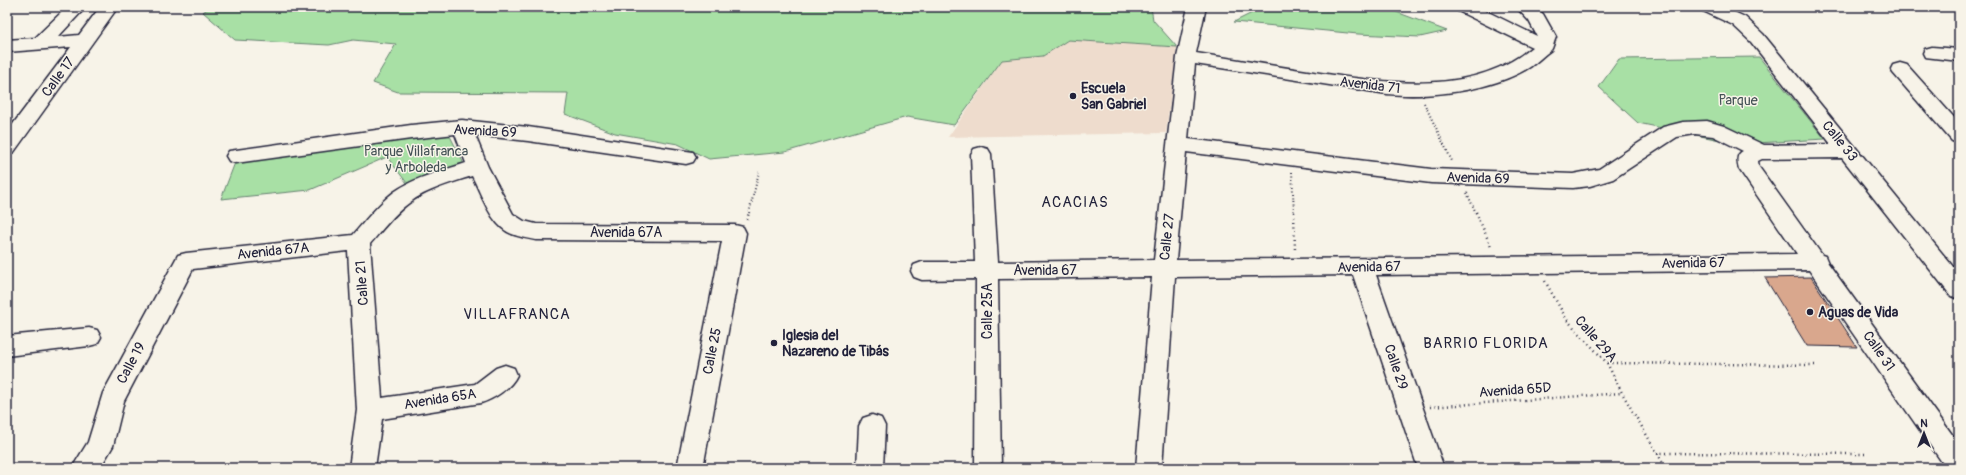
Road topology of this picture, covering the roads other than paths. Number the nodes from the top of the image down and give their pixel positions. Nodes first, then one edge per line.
1 (77, 7) edge
2 (109, 7) edge
3 (1197, 7) edge
4 (1464, 7) edge
5 (1525, 7) edge
6 (1710, 7) edge
7 (85, 40) junction
8 (41, 43) junction
9 (7, 46) edge
10 (1544, 46) junction
11 (1932, 52) dead end
12 (1959, 55) edge
13 (1186, 58) junction
14 (1900, 69) dead end
15 (462, 127) junction
16 (1959, 136) edge
17 (1177, 144) junction
18 (7, 147) edge
19 (1848, 151) junction
20 (981, 154) dead end
21 (1754, 155) junction
22 (236, 156) dead end
23 (686, 158) dead end
24 (478, 167) junction
25 (735, 233) joint
26 (359, 242) junction
27 (186, 261) joint
28 (1817, 262) junction
29 (1362, 267) junction
30 (1164, 268) junction
31 (987, 270) junction
32 (922, 271) dead end
33 (1959, 290) edge
34 (89, 337) dead end
35 (7, 346) edge
36 (505, 375) dead end
37 (370, 410) junction
38 (872, 426) dead end
39 (1959, 465) edge
40 (86, 468) edge
41 (362, 468) edge
42 (690, 468) edge
43 (870, 468) edge
44 (988, 468) edge
45 (1149, 468) edge
46 (1430, 468) edge

1 - 8 street
2 - 7 street, Calle 17
3 - 13 street, Calle 27
4 - 10 street
5 - 10 street
6 - 19 street, Calle 33
7 - 8 street
7 - 18 street, Calle 17
8 - 9 street
10 - 13 street, Avenida 71
11 - 12 street
13 - 17 street, Calle 27
14 - 16 street
15 - 22 street, Avenida 69
15 - 23 street, Avenida 69
15 - 24 street
17 - 21 street, Avenida 69
17 - 30 street, Calle 27
19 - 21 street
19 - 33 street, Calle 33
20 - 31 street, Calle 25A
21 - 28 street, Calle 31
24 - 25 street, Avenida 67A
24 - 26 street, Calle 21
25 - 42 street, Calle 25
26 - 27 street, Avenida 67A
26 - 37 street, Calle 21
27 - 40 street, Calle 19
28 - 29 street, Avenida 67
28 - 39 street, Calle 31
29 - 30 street, Avenida 67
29 - 46 street, Calle 29
30 - 31 street, Avenida 67
30 - 45 street, Calle 27
31 - 32 street, Avenida 67
31 - 44 street, Calle 25A
34 - 35 street
36 - 37 street, Avenida 65A
37 - 41 street, Calle 21
38 - 43 street

